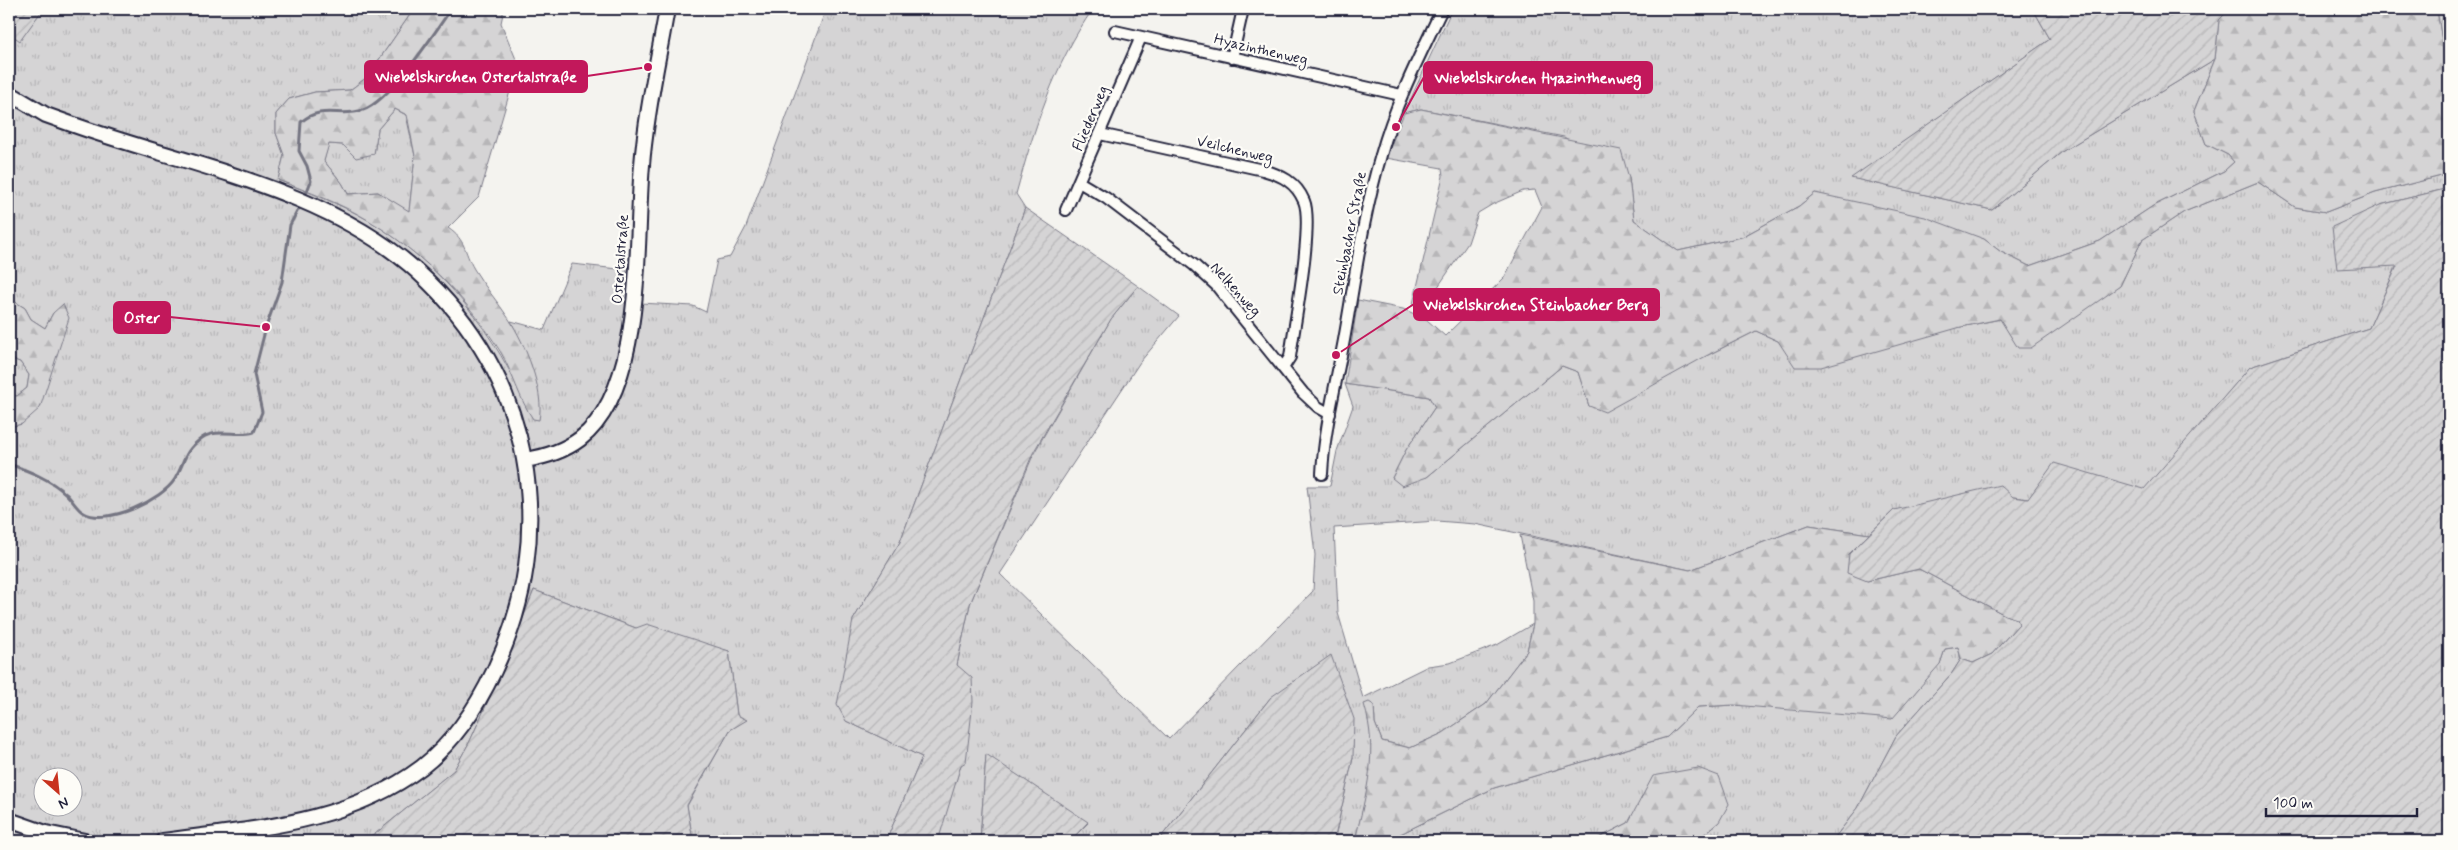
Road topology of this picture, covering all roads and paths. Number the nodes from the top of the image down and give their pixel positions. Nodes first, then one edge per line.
1 (667, 9) edge
2 (1243, 9) edge
3 (1442, 9) edge
4 (1115, 31) dead end
5 (1141, 37) junction
6 (1232, 58) junction
7 (11, 95) edge
8 (1401, 95) junction
9 (1100, 134) junction
10 (1079, 182) junction
11 (1066, 210) dead end
12 (1283, 368) junction
13 (1330, 414) junction
14 (525, 460) junction
15 (1322, 474) dead end
16 (9, 820) edge
17 (85, 841) edge
18 (163, 841) edge

1 - 14 main road, Ostertalstraße
2 - 6 street
3 - 8 street, Steinbacher Straße
4 - 5 street, Hyazinthenweg
5 - 6 street, Hyazinthenweg
5 - 9 street, Fliederweg
6 - 8 street, Hyazinthenweg
7 - 14 main road
8 - 13 street, Steinbacher Straße
9 - 10 street, Fliederweg
9 - 12 street, Veilchenweg
10 - 11 street, Fliederweg
10 - 12 street, Nelkenweg
12 - 13 street, Nelkenweg
13 - 15 street, Steinbacher Straße
14 - 18 main road
16 - 17 main road

